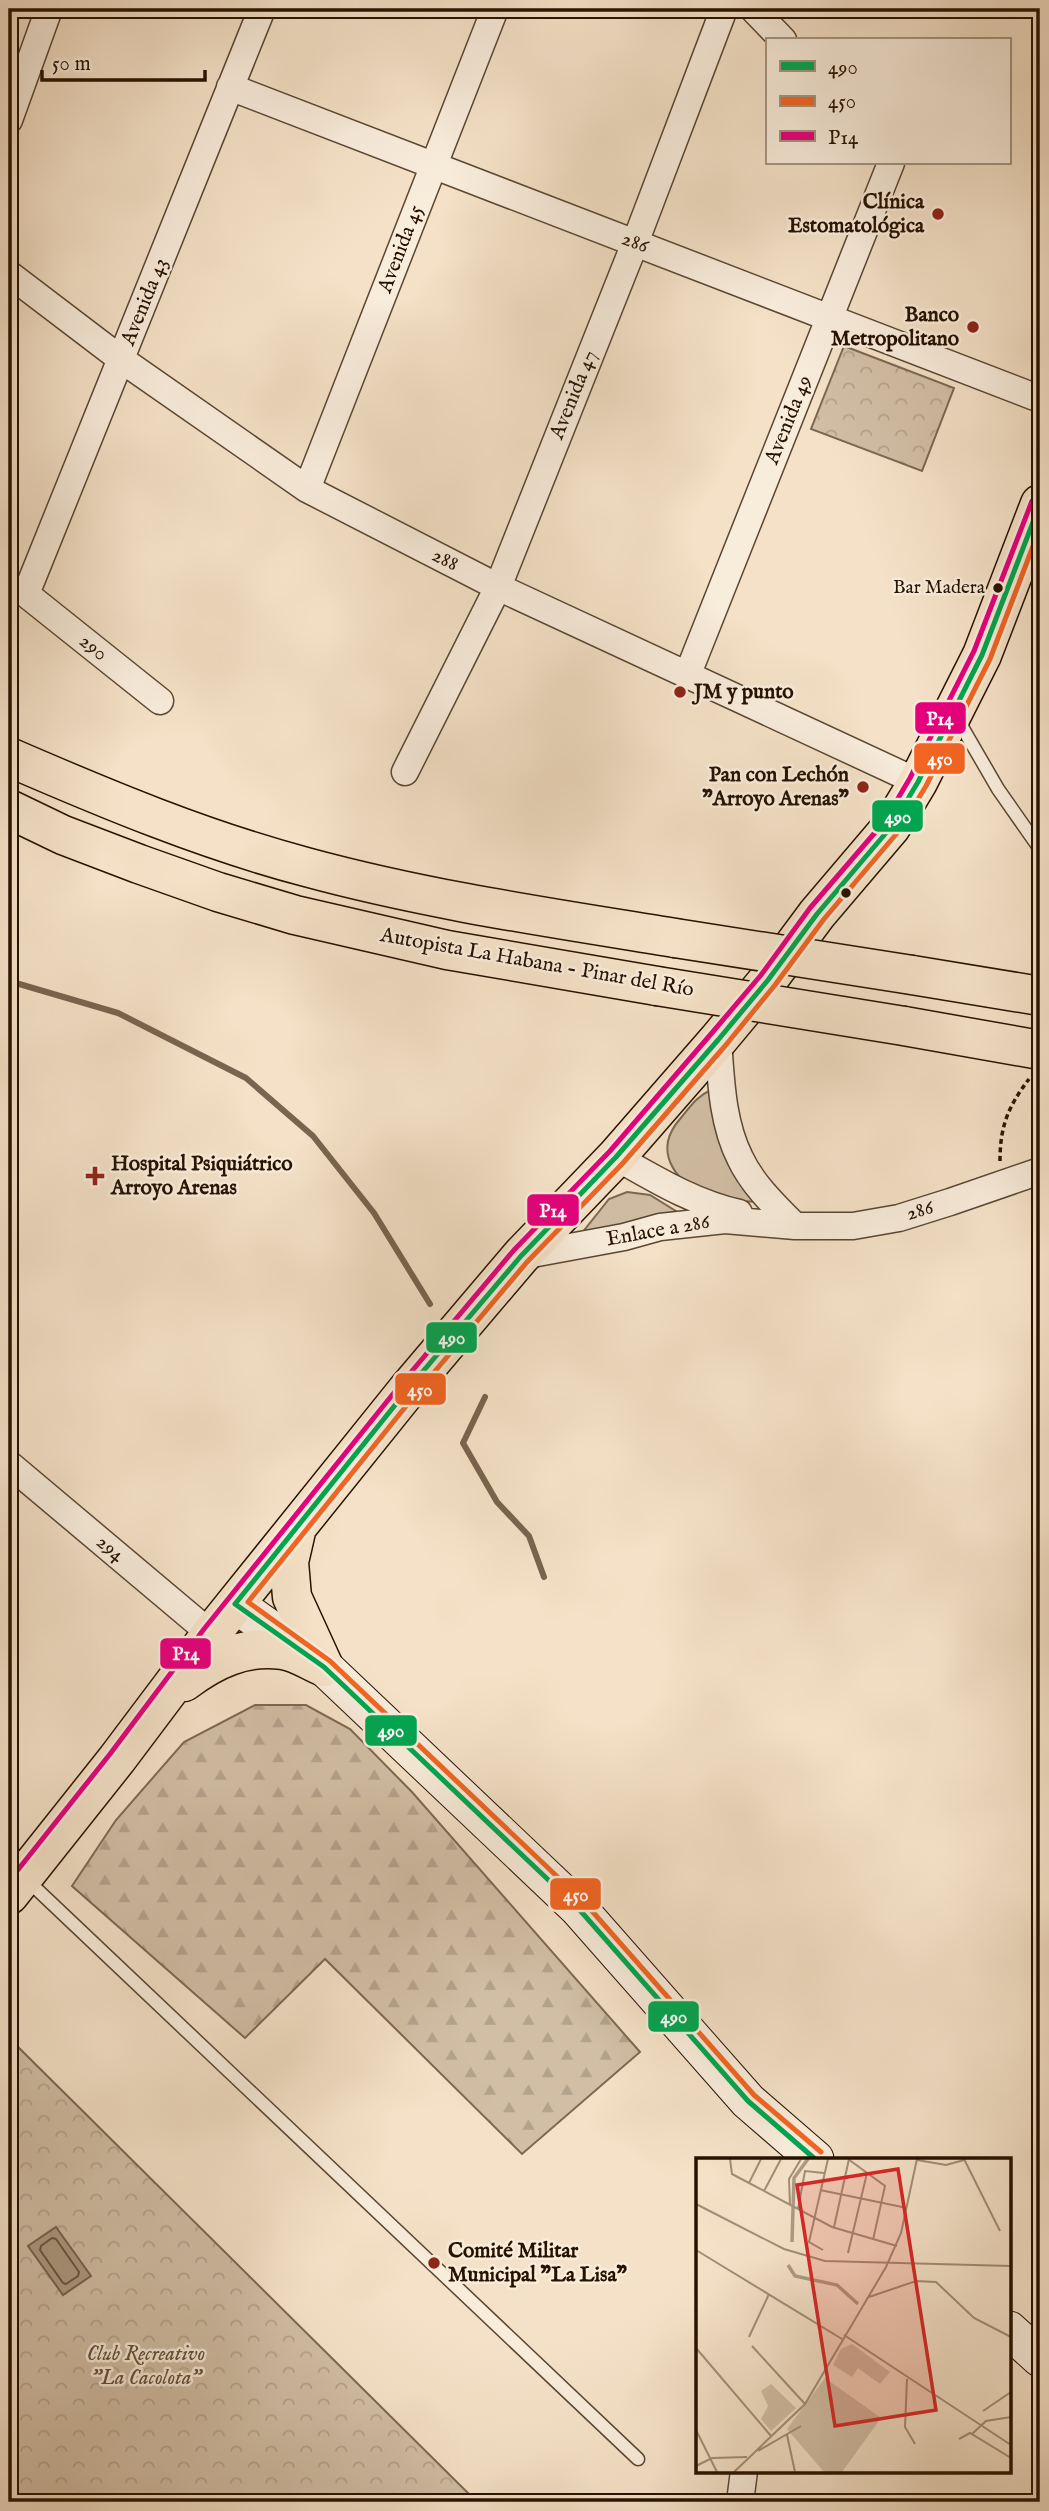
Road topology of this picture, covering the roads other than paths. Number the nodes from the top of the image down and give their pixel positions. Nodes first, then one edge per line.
1 (49, 9) edge
2 (262, 9) edge
3 (495, 9) edge
4 (724, 9) edge
5 (753, 9) edge
6 (781, 38) edge
7 (230, 87) junction
8 (9, 120) edge
9 (891, 164) edge
10 (434, 165) junction
11 (635, 243) junction
12 (9, 274) edge
13 (829, 317) junction
14 (122, 360) junction
15 (1040, 399) edge
16 (307, 489) junction
17 (1040, 504) edge
18 (498, 587) junction
19 (26, 594) joint
20 (687, 676) junction
21 (160, 701) dead end
22 (954, 712) junction
23 (9, 757) edge
24 (405, 772) dead end
25 (918, 782) junction
26 (9, 809) edge
27 (1040, 849) edge
28 (920, 976) junction
29 (1040, 996) edge
30 (914, 1028) junction
31 (718, 1040) junction
32 (1036, 1062) edge
33 (616, 1157) junction
34 (1040, 1171) edge
35 (795, 1226) junction
36 (521, 1256) junction
37 (9, 1464) edge
38 (297, 1527) junction
39 (235, 1604) junction
40 (211, 1634) junction
41 (324, 1667) junction
42 (163, 1698) junction
43 (16, 1886) edge
44 (809, 2157) edge
45 (1010, 2331) edge
46 (1040, 2358) edge
47 (639, 2459) dead end
48 (744, 2472) edge
49 (9, 2498) edge
50 (13, 2502) edge
51 (740, 2502) edge

1 - 8 street
2 - 7 street, Avenida 43
3 - 10 street, Avenida 45
4 - 11 street, Avenida 47
5 - 6 street
7 - 10 street, 286
7 - 14 street, Avenida 43
9 - 13 street, Avenida 49
10 - 11 street, 286
10 - 16 street, Avenida 45
11 - 13 street, 286
11 - 18 street, Avenida 47
12 - 14 street, 288
13 - 15 street, 286
13 - 20 street, Avenida 49
14 - 16 street, 288
14 - 19 street, Avenida 43
16 - 18 street, 288
17 - 22 main road
18 - 20 street, 288
18 - 24 street, Avenida 47
19 - 21 street, 290
20 - 25 street, 288
22 - 25 main road
22 - 27 lane
23 - 28 main road, bridge
25 - 31 main road
26 - 30 main road, Autopista La Habana - Pinar del Río, bridge
28 - 29 main road
28 - 30 main road
30 - 32 main road, Autopista La Habana - Pinar del Río
31 - 33 main road
31 - 35 street
33 - 35 street, Enlace a 286
33 - 36 main road
34 - 35 street, 286
35 - 36 street, Enlace a 286
36 - 38 main road
37 - 40 street, 294
38 - 39 main road
38 - 41 main road
39 - 40 main road
39 - 41 main road
40 - 42 main road
41 - 42 main road
41 - 44 main road
42 - 43 main road
43 - 47 lane
45 - 46 main road
48 - 51 street
49 - 50 lane

